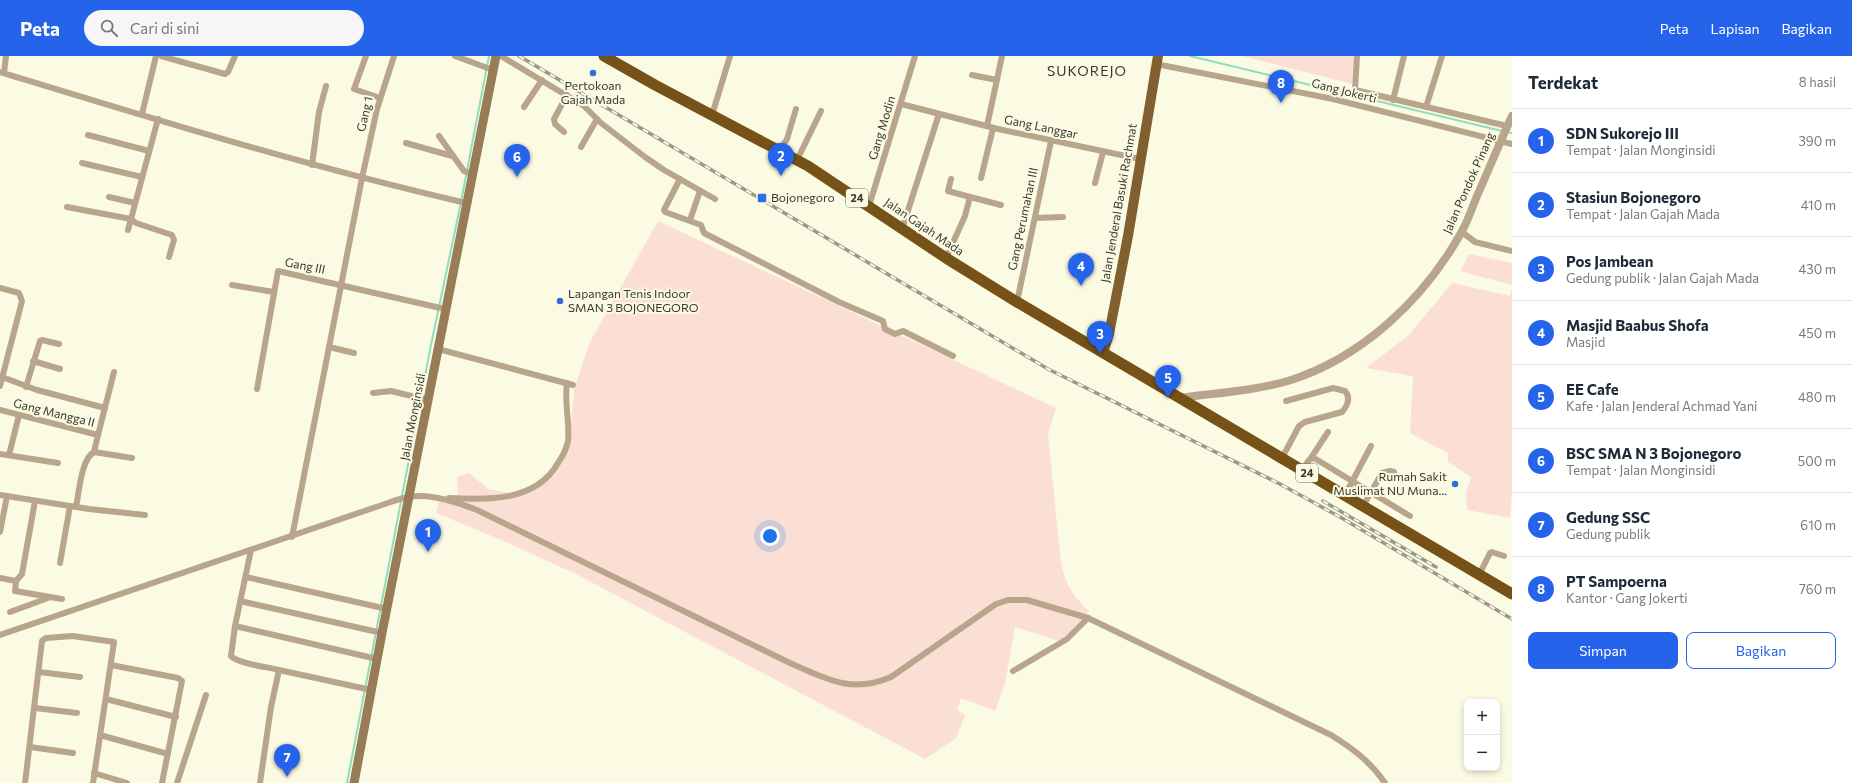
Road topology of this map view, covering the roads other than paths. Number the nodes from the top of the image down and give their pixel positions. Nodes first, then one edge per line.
1 (6, 56) edge
2 (156, 56) edge
3 (161, 56) edge
4 (236, 56) edge
5 (366, 56) edge
6 (394, 56) edge
7 (455, 56) edge
8 (496, 56) edge
9 (501, 56) edge
10 (604, 56) edge
11 (730, 56) edge
12 (915, 56) edge
13 (1002, 56) edge
14 (1357, 56) edge
15 (1404, 56) edge
16 (1442, 56) edge
17 (1157, 60) edge
18 (489, 69) junction
19 (2, 72) edge
20 (972, 75) dead end
21 (542, 80) junction
22 (997, 80) junction
23 (326, 86) dead end
24 (567, 95) junction
25 (380, 98) junction
26 (1393, 100) junction
27 (901, 104) junction
28 (524, 107) dead end
29 (1426, 107) junction
30 (796, 109) dead end
31 (821, 111) dead end
32 (142, 114) junction
33 (939, 114) junction
34 (712, 115) junction
35 (1512, 116) edge
36 (158, 119) junction
37 (597, 119) junction
38 (990, 127) junction
39 (1507, 127) junction
40 (564, 132) dead end
41 (88, 135) dead end
42 (439, 136) dead end
43 (1502, 138) junction
44 (1051, 141) junction
45 (406, 143) dead end
46 (1512, 144) edge
47 (581, 148) dead end
48 (780, 150) junction
49 (149, 151) junction
50 (1103, 152) junction
51 (452, 156) junction
52 (1140, 159) junction
53 (798, 160) junction
54 (82, 163) dead end
55 (312, 165) junction
56 (469, 173) junction
57 (142, 177) junction
58 (362, 178) junction
59 (981, 178) dead end
60 (680, 179) junction
61 (951, 179) dead end
62 (1095, 183) dead end
63 (700, 191) junction
64 (109, 197) dead end
65 (970, 197) junction
66 (714, 200) dead end
67 (463, 202) junction
68 (135, 203) junction
69 (1001, 205) dead end
70 (869, 206) junction
71 (67, 207) dead end
72 (1063, 217) dead end
73 (1035, 218) junction
74 (131, 219) junction
75 (690, 220) junction
76 (902, 229) junction
77 (128, 230) dead end
78 (1462, 232) junction
79 (1512, 251) edge
80 (168, 257) dead end
81 (946, 258) junction
82 (342, 284) junction
83 (232, 285) dead end
84 (0, 288) edge
85 (274, 292) junction
86 (1018, 302) junction
87 (441, 308) junction
88 (59, 344) dead end
89 (329, 347) junction
90 (438, 349) junction
91 (354, 353) dead end
92 (1103, 353) junction
93 (953, 356) dead end
94 (33, 361) junction
95 (60, 369) dead end
96 (114, 372) dead end
97 (2, 377) junction
98 (0, 386) edge
99 (26, 387) junction
100 (257, 389) dead end
101 (373, 393) dead end
102 (1180, 398) junction
103 (424, 399) junction
104 (1286, 401) dead end
105 (105, 408) junction
106 (0, 410) edge
107 (19, 415) junction
108 (1328, 432) dead end
109 (98, 435) junction
110 (1371, 446) dead end
111 (94, 452) junction
112 (0, 454) edge
113 (9, 455) junction
114 (132, 458) dead end
115 (1282, 458) junction
116 (1311, 458) junction
117 (58, 463) dead end
118 (1302, 470) junction
119 (1394, 472) dead end
120 (1353, 481) junction
121 (1371, 492) junction
122 (3, 496) edge
123 (1345, 496) junction
124 (408, 497) junction
125 (427, 497) junction
126 (35, 501) junction
127 (1363, 506) junction
128 (73, 507) junction
129 (145, 515) dead end
130 (1410, 516) dead end
131 (0, 532) edge
132 (292, 537) junction
133 (251, 550) junction
134 (1504, 556) dead end
135 (60, 563) dead end
136 (1479, 574) junction
137 (246, 577) junction
138 (0, 578) edge
139 (16, 581) junction
140 (1511, 590) edge
141 (26, 594) junction
142 (49, 598) junction
143 (62, 599) dead end
144 (240, 601) junction
145 (24, 607) junction
146 (383, 608) junction
147 (10, 612) dead end
148 (1088, 618) junction
149 (235, 626) junction
150 (378, 632) junction
151 (0, 635) edge
152 (373, 658) junction
153 (111, 665) junction
154 (279, 670) junction
155 (1013, 671) dead end
156 (39, 672) junction
157 (80, 678) dead end
158 (368, 689) junction
159 (206, 695) dead end
160 (106, 699) junction
161 (35, 708) junction
162 (77, 713) dead end
163 (176, 717) junction
164 (100, 734) junction
165 (30, 747) junction
166 (73, 753) dead end
167 (168, 754) junction
168 (94, 773) junction
169 (25, 783) edge
170 (93, 783) edge
171 (127, 783) edge
172 (162, 783) edge
173 (178, 783) edge
174 (260, 783) edge
175 (354, 783) edge
176 (1385, 783) edge

1 - 19 street
2 - 32 street
3 - 4 street
5 - 25 street
6 - 25 street, Gang 1
7 - 18 street
8 - 18 main road, Jalan Monginsidi
9 - 21 street
10 - 34 highway, Jalan Gajah Mada / 24
11 - 34 street
12 - 27 street, Gang Modin
13 - 22 street
14 - 26 street
15 - 26 street
16 - 29 street
17 - 43 street, Gang Jokerti
17 - 52 main road, Jalan Jenderal Basuki Rachmat
18 - 56 main road, Jalan Monginsidi
19 - 32 street
20 - 22 street
21 - 24 street
21 - 28 street
22 - 38 street
23 - 55 street
24 - 37 street
24 - 40 street
25 - 58 street, Gang 1
26 - 29 street
27 - 33 street, Gang Langgar
27 - 70 street, Gang Modin
29 - 39 street
30 - 48 street
31 - 53 street
32 - 36 street
33 - 38 street, Gang Langgar
33 - 76 street
34 - 48 highway, Jalan Gajah Mada / 24
35 - 39 street, Jalan Pondok Pinang
36 - 49 street
36 - 55 street
37 - 47 street
37 - 60 street
38 - 44 street, Gang Langgar
38 - 59 street
39 - 43 street, Jalan Pondok Pinang
41 - 49 street
42 - 51 street
43 - 46 street, Gang Jokerti
43 - 78 street, Jalan Pondok Pinang
44 - 50 street, Gang Langgar
44 - 73 street, Gang Perumahan III
45 - 51 street
48 - 53 highway, Jalan Gajah Mada / 24
49 - 57 street
50 - 52 street, Gang Langgar
50 - 62 street
51 - 56 street
52 - 92 main road, Jalan Jenderal Basuki Rachmat
53 - 70 highway, Jalan Gajah Mada / 24
54 - 57 street
55 - 58 street
56 - 67 main road, Jalan Monginsidi
57 - 68 street
58 - 67 street
58 - 82 street, Gang 1
60 - 63 street
60 - 75 street
61 - 65 street
63 - 66 street
63 - 75 street
64 - 68 street
65 - 69 street
65 - 81 street
67 - 87 main road, Jalan Monginsidi
68 - 74 street
70 - 76 highway, Jalan Gajah Mada / 24
71 - 74 street
72 - 73 street
73 - 86 street, Gang Perumahan III
74 - 77 street
74 - 80 street
75 - 93 street
76 - 81 highway, Jalan Gajah Mada / 24
78 - 79 street
78 - 102 street, Jalan Pondok Pinang
81 - 86 highway, Jalan Gajah Mada / 24
82 - 85 street, Gang III
82 - 87 street, Gang III
82 - 89 street, Gang 1
83 - 85 street
84 - 97 street
85 - 100 street, Gang III
86 - 92 highway, Jalan Gajah Mada / 24
87 - 90 main road, Jalan Monginsidi
88 - 94 street
89 - 91 street
89 - 132 street, Gang 1
90 - 103 main road, Jalan Monginsidi
90 - 125 street
92 - 102 highway, 24
94 - 95 street
94 - 99 street
96 - 105 street
97 - 98 street
97 - 99 street
99 - 105 street
101 - 103 street
102 - 115 highway, 24
103 - 124 main road, Jalan Monginsidi
104 - 115 street
105 - 109 street
106 - 107 street, Gang Mangga II
107 - 109 street, Gang Mangga II
107 - 113 street
108 - 116 street
109 - 111 street, Gang Mangga II
110 - 120 street
111 - 114 street
111 - 128 street, Gang Mangga II
112 - 113 street
113 - 117 street
115 - 118 highway, 24
116 - 118 street
116 - 120 street
118 - 123 highway, 24
119 - 121 street
120 - 121 street
120 - 123 street
121 - 127 street
121 - 130 street
122 - 126 street
122 - 131 street
123 - 127 highway, 24
124 - 125 street
124 - 132 street
124 - 146 main road, Jalan Monginsidi
125 - 148 street
126 - 128 street
126 - 139 street
127 - 136 highway, 24
128 - 129 street
128 - 135 street, Gang Mangga II
132 - 133 street
133 - 137 street
133 - 151 street
134 - 136 street
136 - 140 highway, 24
137 - 144 street
137 - 146 street
138 - 139 street
139 - 141 street
141 - 142 street
141 - 145 street
142 - 143 street
142 - 145 street
144 - 149 street
144 - 150 street
145 - 147 street
146 - 150 main road, Jalan Monginsidi
148 - 155 street
148 - 176 street
149 - 152 street
149 - 154 street
150 - 152 main road, Jalan Monginsidi
152 - 158 main road, Jalan Monginsidi
153 - 156 street
153 - 160 street
153 - 163 street
154 - 158 street
154 - 174 street
156 - 157 street
156 - 161 street
158 - 175 main road, Jalan Monginsidi
159 - 173 street
160 - 163 street
160 - 164 street
161 - 162 street
161 - 165 street
163 - 167 street
164 - 167 street
164 - 168 street
165 - 166 street
165 - 169 street
167 - 172 street
168 - 170 street
168 - 171 street

